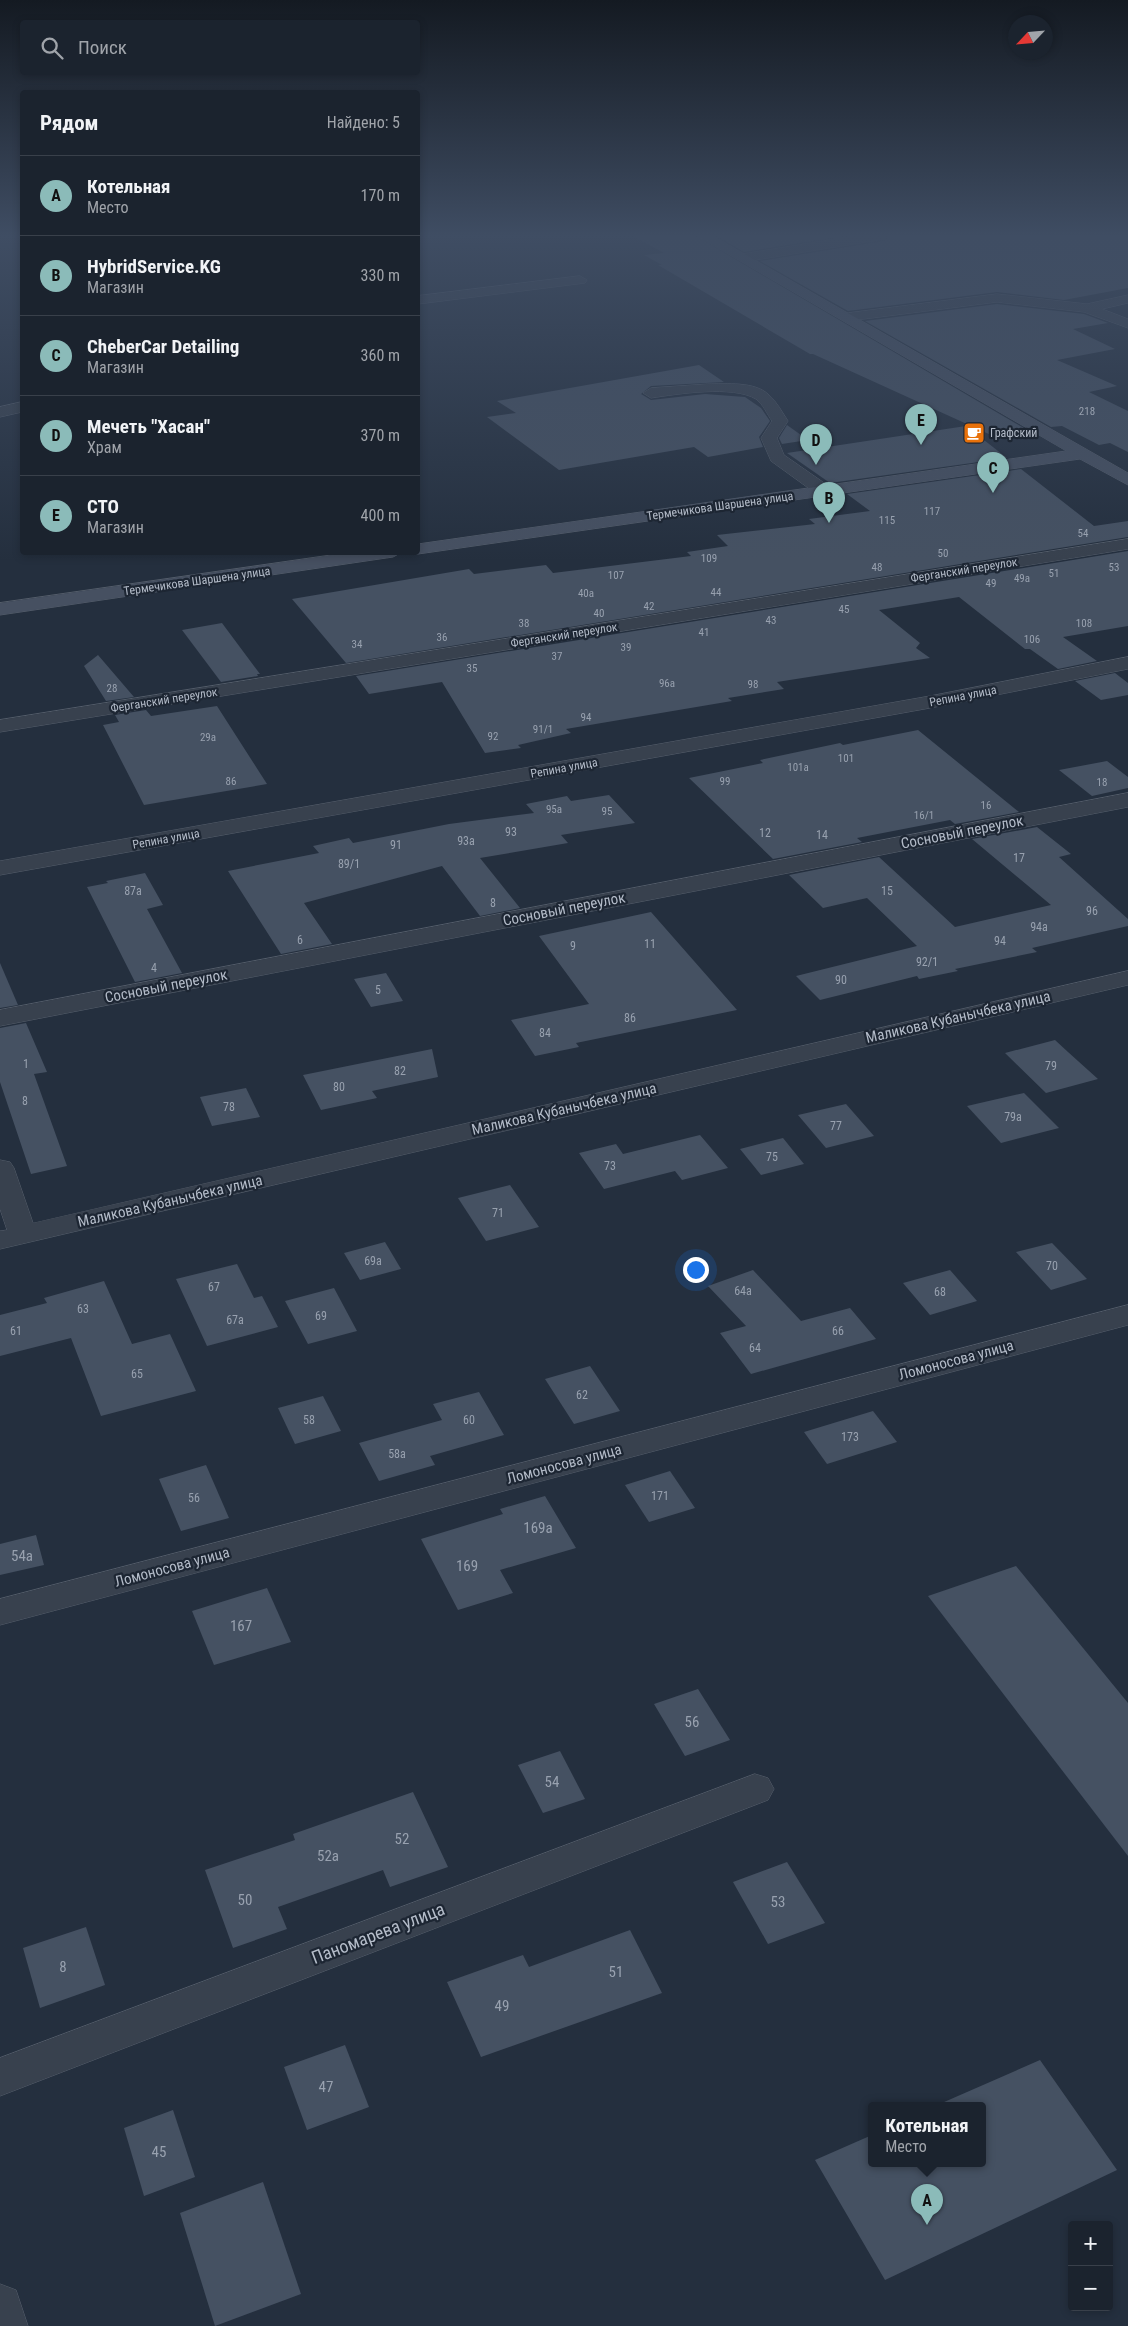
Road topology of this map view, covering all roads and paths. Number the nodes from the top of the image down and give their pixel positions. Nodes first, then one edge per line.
1 (893, 344) edge
2 (651, 393) dead end
3 (20, 407) edge
4 (0, 412) edge
5 (1082, 454) junction
6 (1128, 480) edge
7 (824, 491) junction
8 (1128, 544) edge
9 (420, 549) edge
10 (372, 555) edge
11 (0, 609) edge
12 (1128, 662) edge
13 (0, 726) edge
14 (1128, 800) edge
15 (0, 868) edge
16 (1128, 978) edge
17 (0, 1018) edge
18 (0, 1168) edge
19 (11, 1238) edge
20 (1128, 1315) edge
21 (0, 1612) edge
22 (755, 1789) dead end
23 (0, 2077) edge
24 (0, 2306) edge
25 (6, 2326) edge

1 - 5 street
2 - 7 street
3 - 4 street
5 - 6 street
5 - 7 street, Термечикова Шаршена улица
7 - 9 street, Термечикова Шаршена улица
8 - 13 street, Ферганский переулок
10 - 11 street, Термечикова Шаршена улица
12 - 15 street, Репина улица
14 - 17 street, Сосновый переулок
16 - 19 street, Маликова Кубанычбека улица
18 - 19 street
20 - 21 street, Ломоносова улица
22 - 23 street, Паномарева улица
24 - 25 street

